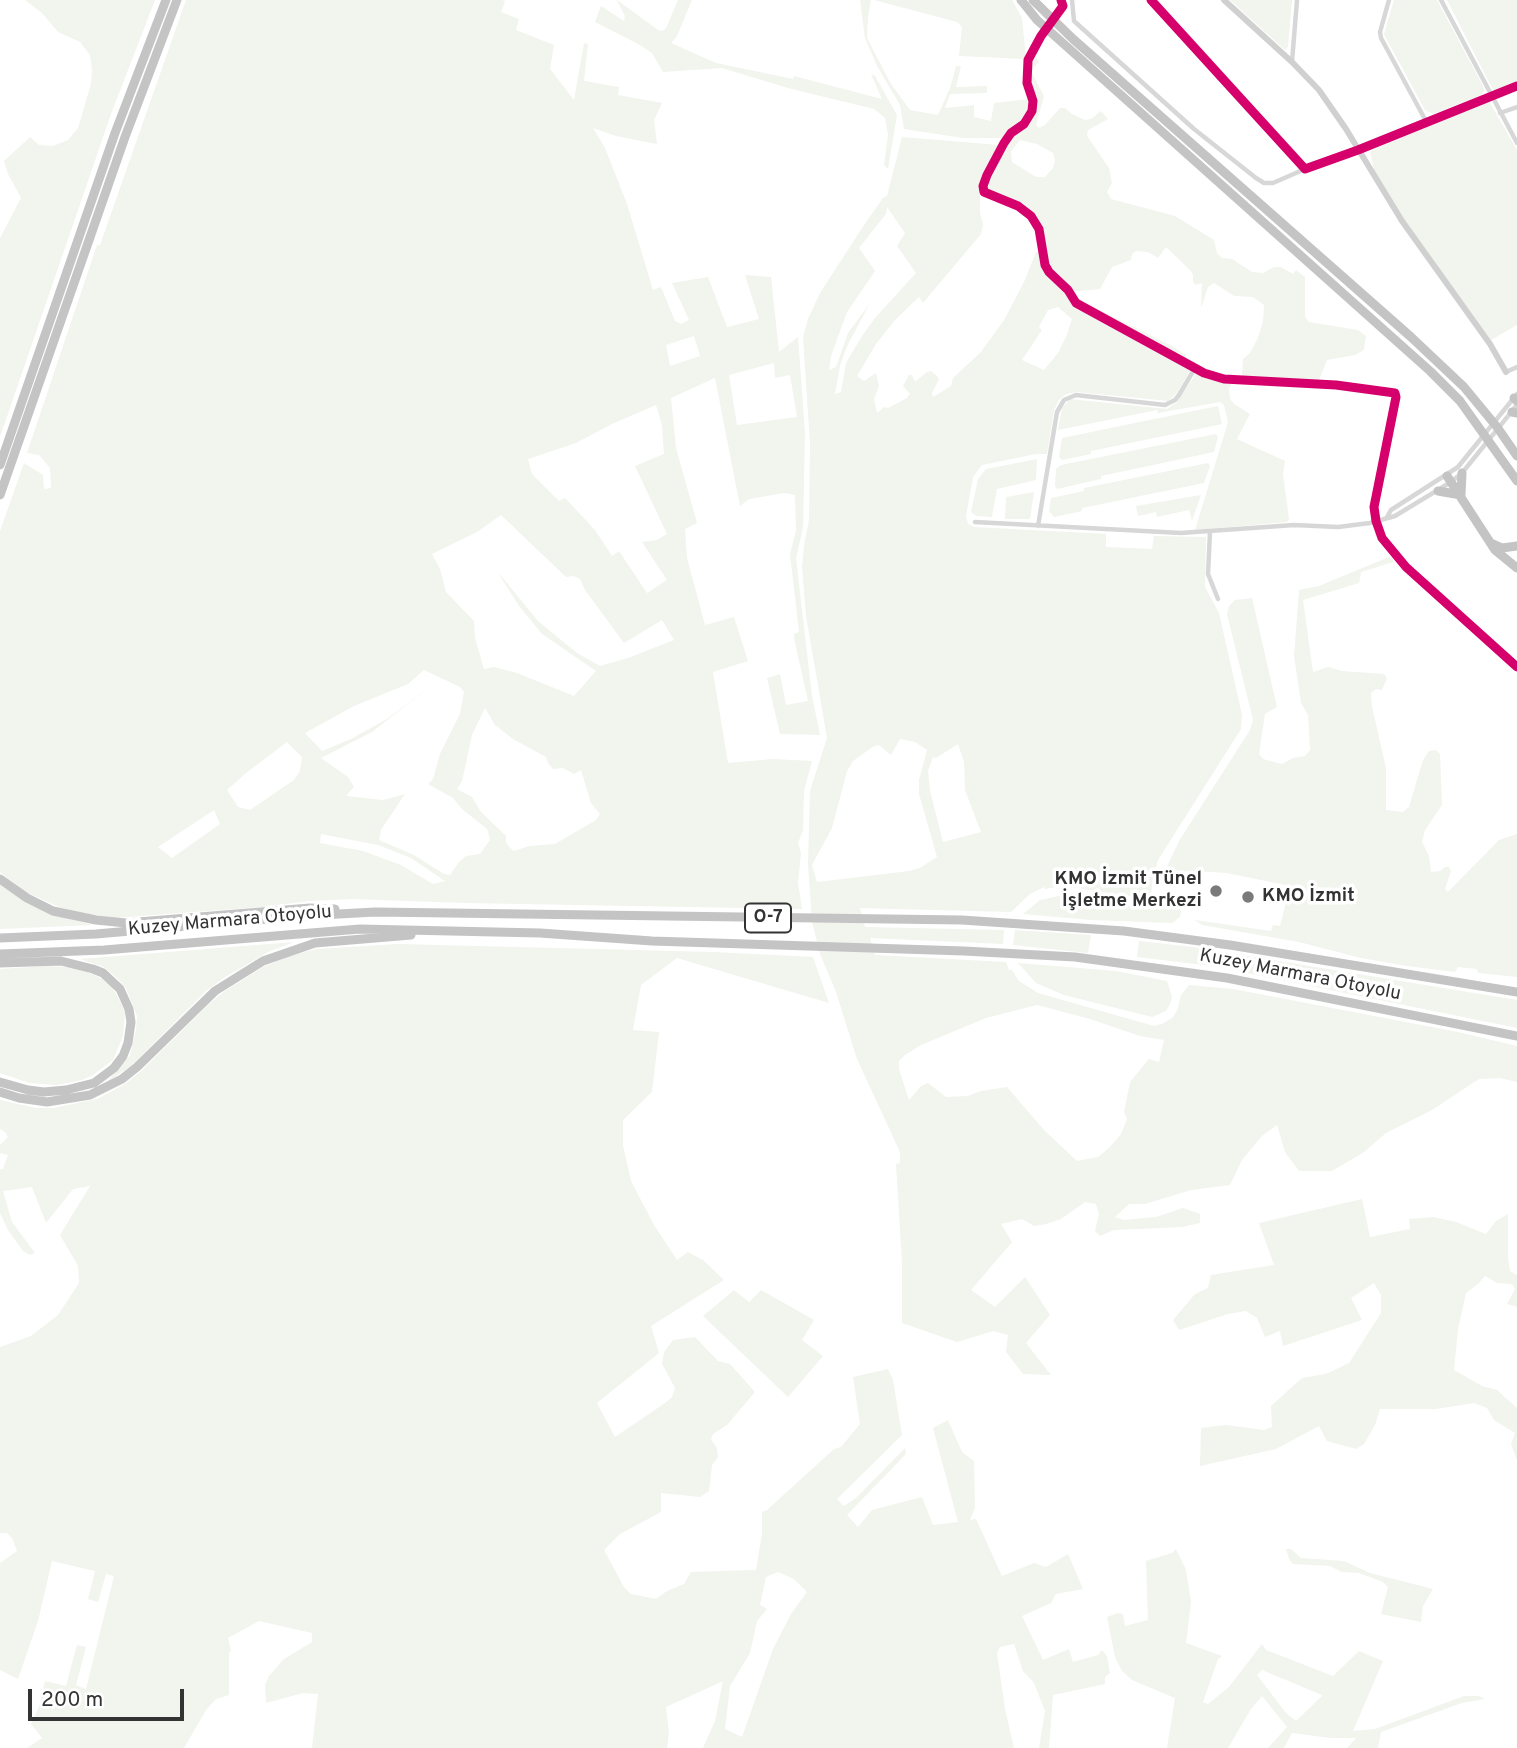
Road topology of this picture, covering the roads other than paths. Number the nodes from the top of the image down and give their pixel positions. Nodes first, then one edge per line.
1 (166, 0) edge
2 (177, 0) edge
3 (1021, 0) edge
4 (1033, 0) edge
5 (1061, 0) edge
6 (1072, 0) edge
7 (1151, 0) edge
8 (1224, 0) edge
9 (1297, 0) edge
10 (1389, 0) edge
11 (1441, 0) edge
12 (1059, 12) tunnel mouth
13 (1041, 36) tunnel mouth
14 (1292, 62) junction
15 (1517, 86) edge
16 (1492, 96) junction
17 (1517, 107) edge
18 (1500, 113) junction
19 (1427, 123) junction
20 (1517, 143) edge
21 (1358, 150) junction
22 (1305, 169) junction
23 (1517, 367) edge
24 (1195, 368) junction
25 (1506, 372) joint
26 (1513, 406) edge
27 (1517, 456) edge
28 (0, 465) edge
29 (1462, 474) junction
30 (1449, 479) junction
31 (1517, 481) edge
32 (1438, 491) junction
33 (0, 495) edge
34 (1461, 495) junction
35 (1386, 517) junction
36 (1376, 520) junction
37 (975, 522) dead end
38 (1038, 526) junction
39 (1210, 532) junction
40 (1489, 542) junction
41 (1517, 546) edge
42 (1517, 568) edge
43 (1218, 598) dead end
44 (1517, 667) edge
45 (0, 878) edge
46 (375, 912) junction
47 (463, 931) junction
48 (0, 937) edge
49 (0, 954) edge
50 (0, 963) edge
51 (1517, 992) edge
52 (1517, 1036) edge
53 (0, 1082) edge
54 (0, 1092) edge

1 - 28 highway
2 - 33 highway
3 - 31 highway
4 - 27 highway
5 - 12 street
6 - 22 street
7 - 22 street
8 - 14 street
9 - 14 street
10 - 19 street
11 - 16 street
13 - 24 street
14 - 21 street
15 - 16 street
16 - 18 street
16 - 19 street
17 - 18 street
18 - 20 street
19 - 21 street
21 - 22 street
21 - 25 street
23 - 25 street
24 - 36 street
24 - 38 street
26 - 29 street
26 - 30 street
29 - 30 street
29 - 34 highway
30 - 32 street
30 - 34 highway
30 - 35 street
32 - 34 highway
32 - 35 street
34 - 40 highway
35 - 36 street
36 - 39 street
36 - 44 street
37 - 38 street
38 - 39 street
39 - 43 street
40 - 41 highway
40 - 42 highway
45 - 46 highway
46 - 48 highway, Kuzey Marmara Otoyolu / O-7
46 - 51 highway, Kuzey Marmara Otoyolu / O-7
47 - 49 highway, Kuzey Marmara Otoyolu / O-7
47 - 52 highway, Kuzey Marmara Otoyolu / O-7
47 - 54 highway
50 - 53 highway

